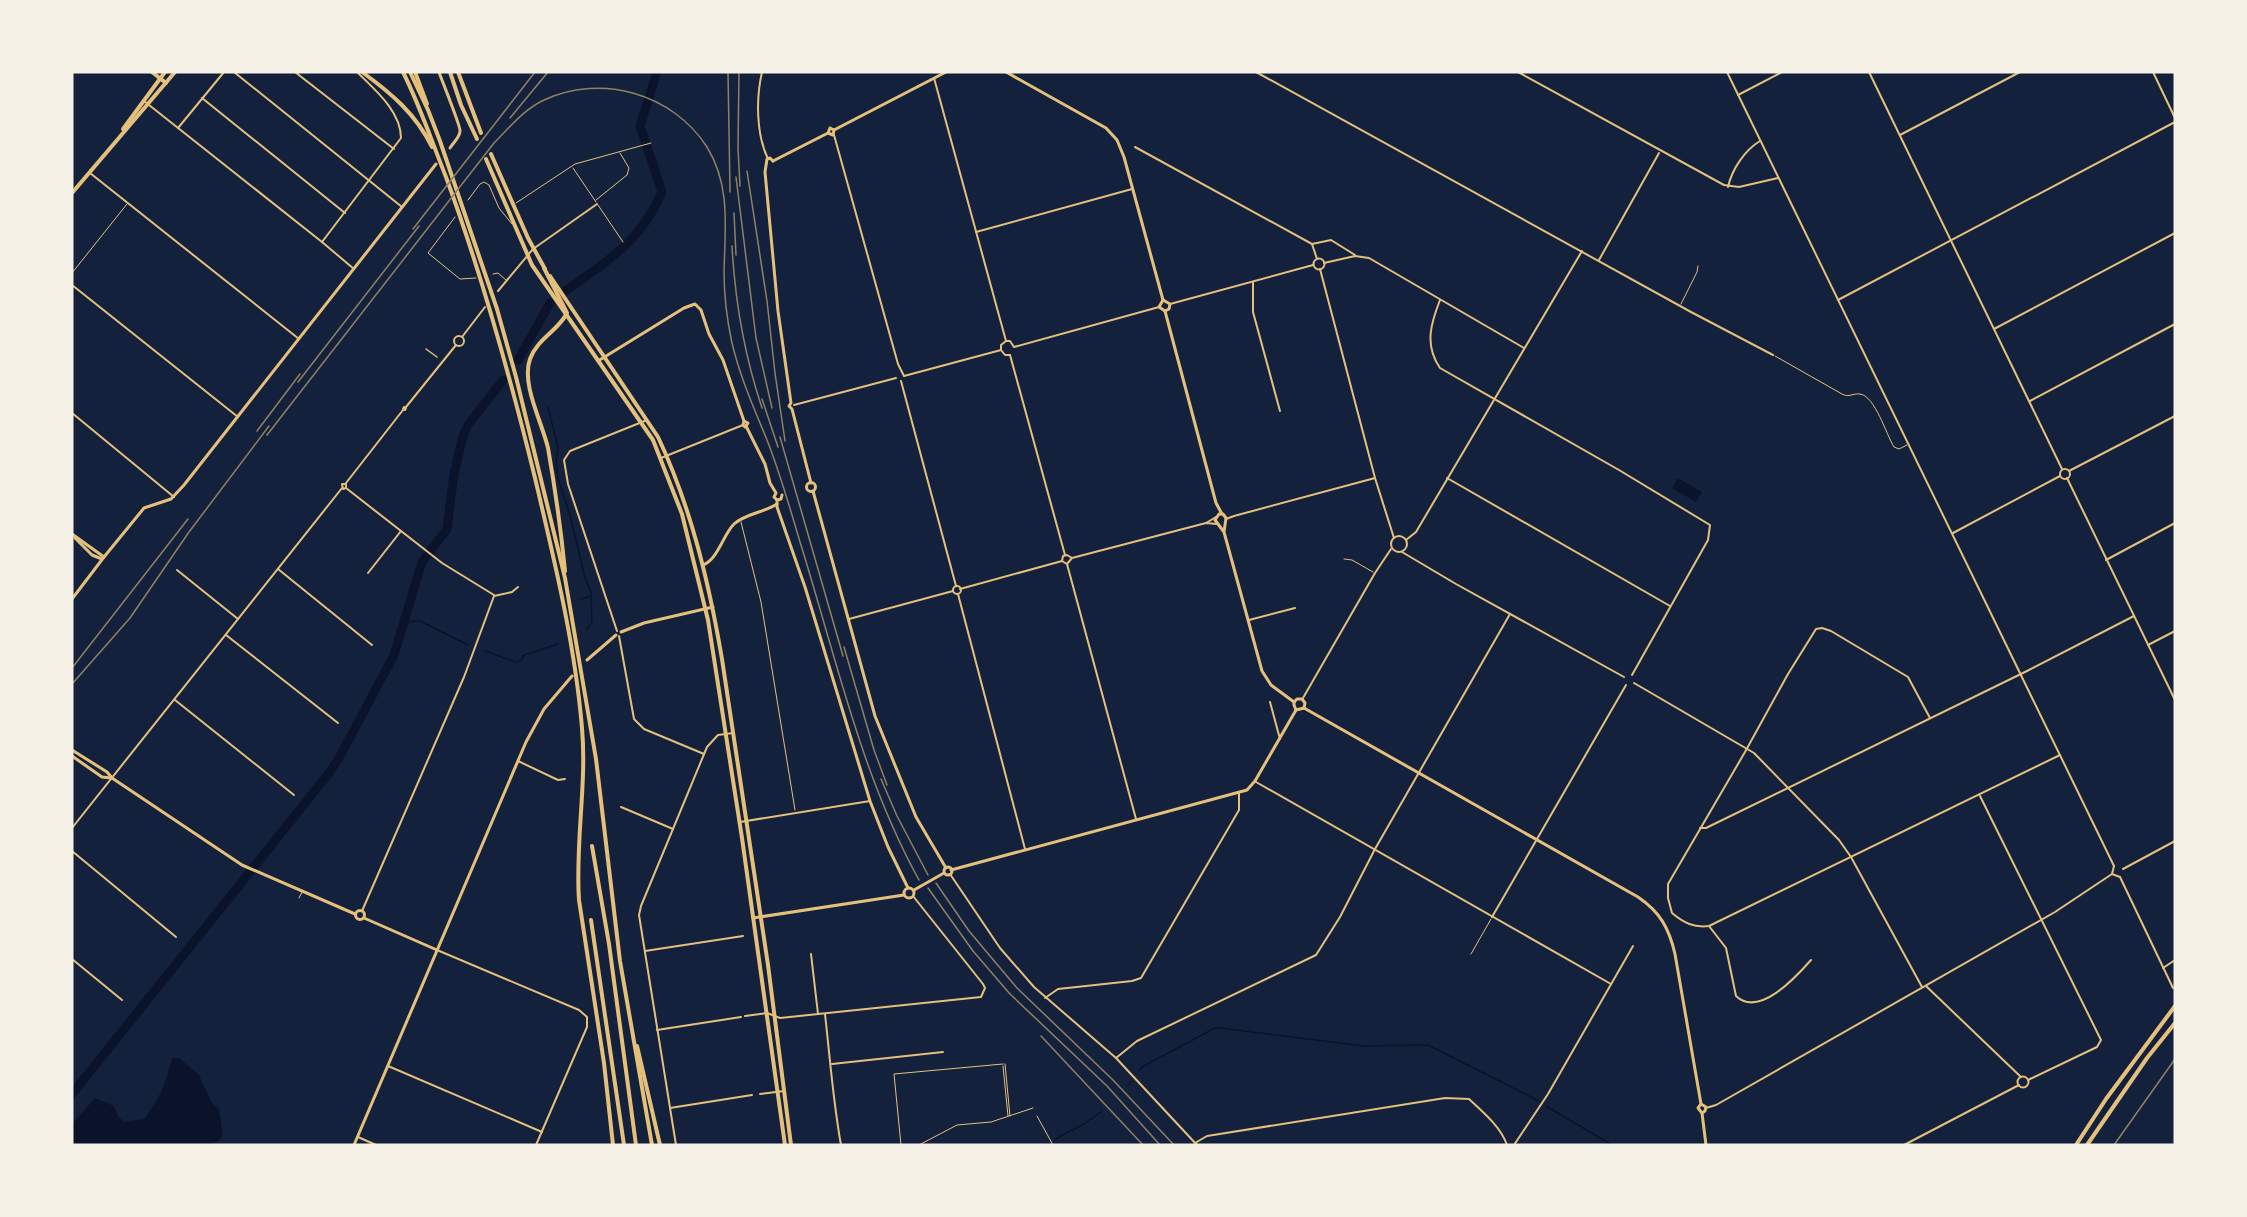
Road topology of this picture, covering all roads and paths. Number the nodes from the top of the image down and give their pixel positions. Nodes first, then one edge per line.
1 (152, 72) edge
2 (165, 72) edge
3 (175, 72) edge
4 (224, 72) edge
5 (234, 72) edge
6 (295, 72) edge
7 (357, 72) edge
8 (362, 72) edge
9 (404, 72) edge
10 (410, 72) edge
11 (415, 72) edge
12 (439, 72) edge
13 (450, 72) edge
14 (458, 72) edge
15 (762, 72) edge
16 (946, 72) edge
17 (1006, 72) edge
18 (1256, 72) edge
19 (1518, 72) edge
20 (1727, 72) edge
21 (1782, 72) edge
22 (1869, 72) edge
23 (2019, 72) edge
24 (2152, 72) edge
25 (160, 78) junction
26 (934, 78) junction
27 (166, 83) junction
28 (1738, 95) junction
29 (202, 98) junction
30 (146, 103) junction
31 (428, 110) junction
32 (2175, 118) edge
33 (2175, 122) edge
34 (178, 128) junction
35 (834, 130) junction
36 (481, 133) dead end
37 (828, 133) junction
38 (834, 135) junction
39 (1900, 135) junction
40 (477, 139) dead end
41 (1760, 141) junction
42 (651, 143) dead end
43 (1135, 147) dead end
44 (450, 148) dead end
45 (394, 149) junction
46 (434, 150) junction
47 (619, 151) junction
48 (1660, 152) junction
49 (491, 154) dead end
50 (486, 159) dead end
51 (768, 159) junction
52 (773, 161) junction
53 (438, 164) junction
54 (768, 165) junction
55 (572, 167) junction
56 (89, 172) junction
57 (1778, 178) junction
58 (370, 181) junction
59 (1728, 187) junction
60 (1131, 189) junction
61 (72, 193) edge
62 (468, 200) dead end
63 (596, 202) junction
64 (128, 203) junction
65 (513, 205) junction
66 (403, 208) junction
67 (508, 210) junction
68 (345, 213) junction
69 (455, 217) dead end
70 (515, 228) junction
71 (976, 232) junction
72 (2175, 233) edge
73 (1951, 240) junction
74 (322, 242) junction
75 (623, 242) dead end
76 (1312, 244) junction
77 (533, 249) junction
78 (1582, 251) junction
79 (526, 255) junction
80 (1355, 256) junction
81 (1317, 259) junction
82 (1599, 260) junction
83 (1324, 262) junction
84 (1313, 265) junction
85 (1698, 266) dead end
86 (544, 268) junction
87 (354, 269) junction
88 (1320, 269) junction
89 (72, 273) edge
90 (493, 274) dead end
91 (476, 278) dead end
92 (507, 280) junction
93 (1253, 282) junction
94 (72, 285) edge
95 (498, 291) dead end
96 (1162, 300) junction
97 (1440, 300) junction
98 (1838, 300) junction
99 (1170, 304) junction
100 (1680, 305) junction
101 (485, 307) dead end
102 (1159, 307) junction
103 (1165, 311) junction
104 (566, 316) junction
105 (2175, 324) edge
106 (1994, 329) junction
107 (462, 337) junction
108 (299, 339) junction
109 (1006, 341) junction
110 (456, 345) junction
111 (1014, 347) junction
112 (1525, 348) junction
113 (426, 349) dead end
114 (1001, 350) junction
115 (1010, 355) junction
116 (1773, 355) joint
117 (437, 357) dead end
118 (604, 357) junction
119 (597, 362) junction
120 (903, 374) junction
121 (896, 378) junction
122 (901, 381) junction
123 (1494, 399) junction
124 (2030, 401) junction
125 (792, 406) junction
126 (1280, 411) dead end
127 (72, 413) edge
128 (2175, 416) edge
129 (238, 417) junction
130 (644, 421) junction
131 (744, 424) junction
132 (1908, 444) junction
133 (666, 456) junction
134 (661, 458) junction
135 (2062, 469) junction
136 (2069, 471) junction
137 (2060, 476) junction
138 (1375, 478) junction
139 (1447, 478) junction
140 (2067, 478) junction
141 (811, 483) junction
142 (346, 484) junction
143 (342, 488) junction
144 (346, 488) junction
145 (807, 488) junction
146 (802, 490) dead end
147 (813, 491) junction
148 (776, 493) junction
149 (174, 496) junction
150 (777, 502) junction
151 (1216, 503) junction
152 (1216, 516) junction
153 (1225, 518) junction
154 (741, 520) junction
155 (1206, 523) junction
156 (2175, 523) edge
157 (1218, 524) junction
158 (402, 531) junction
159 (1224, 532) junction
160 (1953, 533) junction
161 (72, 535) edge
162 (1394, 538) junction
163 (1406, 540) junction
164 (1391, 549) junction
165 (1402, 552) junction
166 (92, 555) junction
167 (1065, 555) junction
168 (103, 558) junction
169 (1072, 558) junction
170 (1344, 559) dead end
171 (2106, 560) junction
172 (1062, 561) junction
173 (1067, 564) junction
174 (702, 565) junction
175 (96, 567) junction
176 (278, 569) junction
177 (177, 570) dead end
178 (368, 573) dead end
179 (1374, 573) junction
180 (565, 578) junction
181 (956, 586) junction
182 (518, 587) dead end
183 (960, 588) junction
184 (953, 591) junction
185 (958, 594) junction
186 (494, 596) junction
187 (72, 599) edge
188 (1670, 606) junction
189 (713, 607) junction
190 (706, 608) junction
191 (1295, 608) dead end
192 (1510, 614) junction
193 (2134, 616) junction
194 (238, 619) junction
195 (849, 620) junction
196 (1249, 620) junction
197 (2175, 631) edge
198 (619, 633) junction
199 (226, 635) junction
200 (372, 645) dead end
201 (2148, 645) junction
202 (587, 660) dead end
203 (2021, 674) junction
204 (1632, 675) junction
205 (572, 676) dead end
206 (1624, 677) junction
207 (1634, 683) junction
208 (1626, 685) junction
209 (1302, 699) junction
210 (175, 700) junction
211 (2175, 700) edge
212 (1270, 702) dead end
213 (1294, 702) junction
214 (1304, 708) junction
215 (1296, 710) junction
216 (1930, 718) junction
217 (338, 723) dead end
218 (733, 733) junction
219 (726, 734) junction
220 (1280, 739) junction
221 (1747, 748) junction
222 (72, 750) edge
223 (704, 754) junction
224 (2060, 755) junction
225 (72, 756) edge
226 (518, 761) junction
227 (1418, 772) junction
228 (112, 778) junction
229 (565, 779) dead end
230 (1255, 781) junction
231 (1789, 787) junction
232 (1239, 793) junction
233 (294, 795) dead end
234 (1980, 796) junction
235 (870, 801) junction
236 (621, 807) dead end
237 (795, 812) junction
238 (1137, 820) junction
239 (746, 821) junction
240 (740, 822) junction
241 (72, 828) edge
242 (1700, 828) junction
243 (673, 829) junction
244 (1537, 839) junction
245 (2175, 842) edge
246 (592, 846) dead end
247 (1375, 849) junction
248 (1026, 850) junction
249 (72, 851) edge
250 (1851, 856) junction
251 (2119, 866) junction
252 (946, 868) junction
253 (951, 872) junction
254 (944, 873) junction
255 (2112, 874) junction
256 (2120, 877) junction
257 (908, 888) junction
258 (914, 890) junction
259 (302, 892) junction
260 (904, 894) junction
261 (913, 896) junction
262 (299, 898) dead end
263 (362, 911) junction
264 (355, 914) junction
265 (1492, 917) junction
266 (364, 918) junction
267 (753, 918) junction
268 (761, 918) junction
269 (2042, 919) junction
270 (591, 920) dead end
271 (1709, 926) junction
272 (743, 936) dead end
273 (176, 937) dead end
274 (1634, 946) dead end
275 (437, 950) junction
276 (645, 951) junction
277 (811, 954) dead end
278 (1472, 954) dead end
279 (72, 959) edge
280 (1811, 960) dead end
281 (2175, 960) edge
282 (2163, 968) junction
283 (1611, 984) junction
284 (1924, 986) junction
285 (2173, 988) dead end
286 (1045, 998) junction
287 (122, 1000) dead end
288 (2175, 1006) edge
289 (628, 1011) junction
290 (767, 1013) junction
291 (825, 1014) junction
292 (818, 1015) junction
293 (775, 1017) junction
294 (2175, 1023) edge
295 (657, 1030) junction
296 (943, 1052) dead end
297 (1116, 1058) junction
298 (831, 1064) junction
299 (388, 1066) junction
300 (2021, 1077) junction
301 (2028, 1080) junction
302 (2019, 1085) junction
303 (777, 1091) junction
304 (784, 1091) junction
305 (760, 1094) dead end
306 (752, 1095) dead end
307 (1701, 1104) junction
308 (670, 1108) junction
309 (1034, 1108) dead end
310 (1706, 1108) junction
311 (1702, 1113) junction
312 (1037, 1116) dead end
313 (1009, 1117) junction
314 (542, 1132) junction
315 (358, 1137) junction
316 (1196, 1144) edge
317 (354, 1145) edge
318 (376, 1145) edge
319 (536, 1145) edge
320 (613, 1145) edge
321 (624, 1145) edge
322 (636, 1145) edge
323 (652, 1145) edge
324 (660, 1145) edge
325 (676, 1145) edge
326 (784, 1145) edge
327 (791, 1145) edge
328 (841, 1145) edge
329 (901, 1145) edge
330 (919, 1145) edge
331 (1053, 1145) edge
332 (1507, 1145) edge
333 (1514, 1145) edge
334 (1706, 1145) edge
335 (1904, 1145) edge
336 (2076, 1145) edge
337 (2087, 1145) edge

1 - 25 main road
2 - 25 main road
3 - 27 main road
4 - 29 street
5 - 58 street
6 - 45 street
7 - 45 street
8 - 46 main road
9 - 46 main road
10 - 31 main road
11 - 31 main road
12 - 44 street
13 - 40 main road
14 - 36 main road
15 - 51 street
16 - 26 street
17 - 60 street
18 - 78 street
19 - 48 street
20 - 28 street
21 - 28 street
22 - 39 street
23 - 39 street
24 - 32 street
25 - 27 main road
25 - 30 main road
26 - 35 street
26 - 71 street
27 - 30 main road
28 - 41 street
29 - 34 street
29 - 68 street
30 - 34 street
30 - 56 main road
31 - 180 main road
33 - 73 street
34 - 74 street
35 - 37 street
35 - 38 street
37 - 38 street
37 - 52 street
38 - 120 street
39 - 73 street
41 - 57 street
41 - 59 street
42 - 47 lane
43 - 76 street
45 - 58 street
46 - 53 main road
47 - 55 lane
47 - 63 lane
48 - 59 street
48 - 82 street
49 - 65 main road
50 - 67 main road
51 - 52 street
51 - 54 street
52 - 54 street
53 - 66 street
53 - 320 main road
54 - 125 street
55 - 63 lane
55 - 65 lane
56 - 61 main road
56 - 64 street
57 - 59 street
57 - 98 street
58 - 66 street
58 - 68 street
60 - 71 street
60 - 96 street
62 - 70 lane
63 - 75 lane
63 - 77 street
64 - 89 lane
64 - 108 street
65 - 67 lane
65 - 77 main road
66 - 87 street
67 - 70 main road
68 - 74 street
69 - 91 lane
70 - 79 main road
71 - 109 street
72 - 106 street
73 - 98 street
73 - 106 street
74 - 87 street
76 - 80 street
76 - 81 street
77 - 79 street
77 - 86 main road
78 - 82 street
78 - 112 street
79 - 92 street
79 - 104 main road
80 - 83 street
80 - 97 street
81 - 83 street
81 - 84 street
82 - 100 street
83 - 88 street
84 - 88 street
84 - 93 street
85 - 100 lane
86 - 104 main road
86 - 118 main road
87 - 108 street
88 - 138 street
90 - 92 lane
92 - 95 street
93 - 99 street
93 - 126 street
94 - 129 street
96 - 99 street
96 - 102 street
97 - 112 street
97 - 123 street
98 - 132 street
99 - 103 street
100 - 116 street
101 - 107 street
102 - 103 street
102 - 111 street
103 - 151 street
104 - 119 main road
104 - 180 main road
105 - 124 street
106 - 124 street
107 - 110 street
107 - 110 street
108 - 129 street
109 - 111 street
109 - 114 street
110 - 142 street
111 - 115 street
112 - 123 street
113 - 117 street
114 - 115 street
114 - 120 street
115 - 167 street
116 - 132 lane
118 - 119 street
118 - 130 main road
118 - 131 street
119 - 130 main road
120 - 121 street
120 - 122 street
121 - 122 street
121 - 125 street
122 - 181 street
123 - 139 street
123 - 188 street
124 - 135 street
125 - 141 street
127 - 149 street
128 - 136 street
129 - 149 street
130 - 133 main road
130 - 134 main road
130 - 198 street
131 - 133 street
131 - 148 street
132 - 160 street
133 - 134 street
133 - 174 main road
134 - 190 main road
135 - 136 street
135 - 137 street
136 - 140 street
137 - 140 street
137 - 160 street
138 - 153 street
138 - 162 street
139 - 163 street
139 - 188 street
140 - 171 street
141 - 145 street
141 - 147 street
142 - 143 street
142 - 144 street
143 - 144 street
143 - 176 street
144 - 158 street
145 - 146 street
145 - 147 street
147 - 195 street
148 - 150 street
148 - 150 street
149 - 168 street
150 - 154 street
150 - 235 street
151 - 152 street
151 - 153 street
152 - 153 street
152 - 155 street
152 - 157 street
153 - 157 street
153 - 159 street
154 - 174 street
154 - 237 lane
155 - 157 street
155 - 169 street
156 - 171 street
157 - 159 street
158 - 178 street
158 - 186 street
159 - 196 street
160 - 203 street
161 - 166 street
161 - 168 street
162 - 163 street
162 - 164 street
163 - 165 street
164 - 165 street
164 - 179 street
165 - 192 street
166 - 168 street
166 - 175 street
167 - 169 street
167 - 172 street
168 - 175 street
169 - 173 street
170 - 179 lane
171 - 193 street
172 - 173 street
172 - 183 street
173 - 238 street
174 - 189 main road
175 - 187 street
176 - 194 street
176 - 200 street
177 - 194 street
179 - 209 street
180 - 289 main road
181 - 183 street
181 - 184 street
182 - 186 street
183 - 185 street
184 - 185 street
184 - 195 street
185 - 248 street
186 - 263 street
188 - 204 street
189 - 190 street
189 - 218 main road
190 - 198 street
190 - 219 main road
191 - 196 street
192 - 206 street
192 - 227 street
193 - 201 street
193 - 203 street
194 - 199 street
195 - 252 street
196 - 213 street
197 - 201 street
198 - 202 street
198 - 223 street
199 - 210 street
199 - 217 street
201 - 211 street
203 - 216 street
203 - 224 street
204 - 206 street
204 - 207 street
205 - 226 street
206 - 208 street
207 - 208 street
207 - 221 street
208 - 244 street
209 - 213 street
209 - 214 street
210 - 228 street
210 - 233 street
212 - 220 street
213 - 215 street
214 - 215 street
214 - 227 street
215 - 220 street
216 - 221 street
216 - 231 street
218 - 219 street
218 - 239 main road
219 - 223 street
219 - 240 main road
220 - 230 street
221 - 231 street
221 - 242 street
222 - 228 street
223 - 243 street
224 - 234 street
224 - 251 street
225 - 228 street
226 - 229 street
226 - 275 street
227 - 244 street
227 - 247 street
228 - 241 street
228 - 259 street
230 - 232 street
230 - 247 street
231 - 242 street
231 - 250 street
232 - 238 street
232 - 286 street
234 - 250 street
234 - 269 street
235 - 237 street
235 - 257 street
236 - 243 street
237 - 239 street
238 - 248 street
239 - 240 street
239 - 268 main road
240 - 267 main road
242 - 271 street
243 - 276 street
244 - 265 street
244 - 307 street
245 - 251 street
246 - 322 main road
247 - 265 street
247 - 297 street
248 - 253 street
249 - 273 street
250 - 271 street
250 - 284 street
251 - 255 street
251 - 256 street
252 - 253 street
252 - 254 street
253 - 254 street
253 - 286 street
254 - 258 street
255 - 256 street
255 - 269 street
256 - 282 street
257 - 258 street
257 - 260 street
258 - 261 street
259 - 262 lane
259 - 264 street
260 - 261 street
260 - 268 street
261 - 291 street
263 - 264 street
263 - 266 street
264 - 266 street
265 - 278 lane
265 - 283 street
266 - 275 street
267 - 268 street
267 - 290 main road
268 - 293 main road
269 - 284 street
269 - 301 street
270 - 321 main road
271 - 280 street
272 - 276 street
274 - 283 street
275 - 299 street
275 - 314 street
276 - 295 street
277 - 292 street
279 - 287 street
281 - 282 street
282 - 285 street
283 - 333 street
284 - 300 street
284 - 310 street
286 - 297 street
288 - 336 main road
289 - 323 main road
289 - 324 main road
290 - 293 street
290 - 295 street
290 - 303 main road
291 - 292 street
291 - 298 street
292 - 293 street
293 - 304 main road
294 - 337 main road
295 - 308 street
296 - 298 street
297 - 316 street
298 - 328 street
299 - 314 street
299 - 315 street
300 - 301 street
300 - 302 street
301 - 302 street
302 - 335 street
303 - 304 street
303 - 305 street
303 - 326 main road
304 - 327 main road
306 - 308 street
307 - 310 street
307 - 311 street
308 - 325 street
309 - 313 lane
310 - 311 street
311 - 334 street
312 - 331 lane
313 - 329 lane
313 - 330 lane
314 - 319 street
315 - 317 street
315 - 318 street
316 - 332 street

